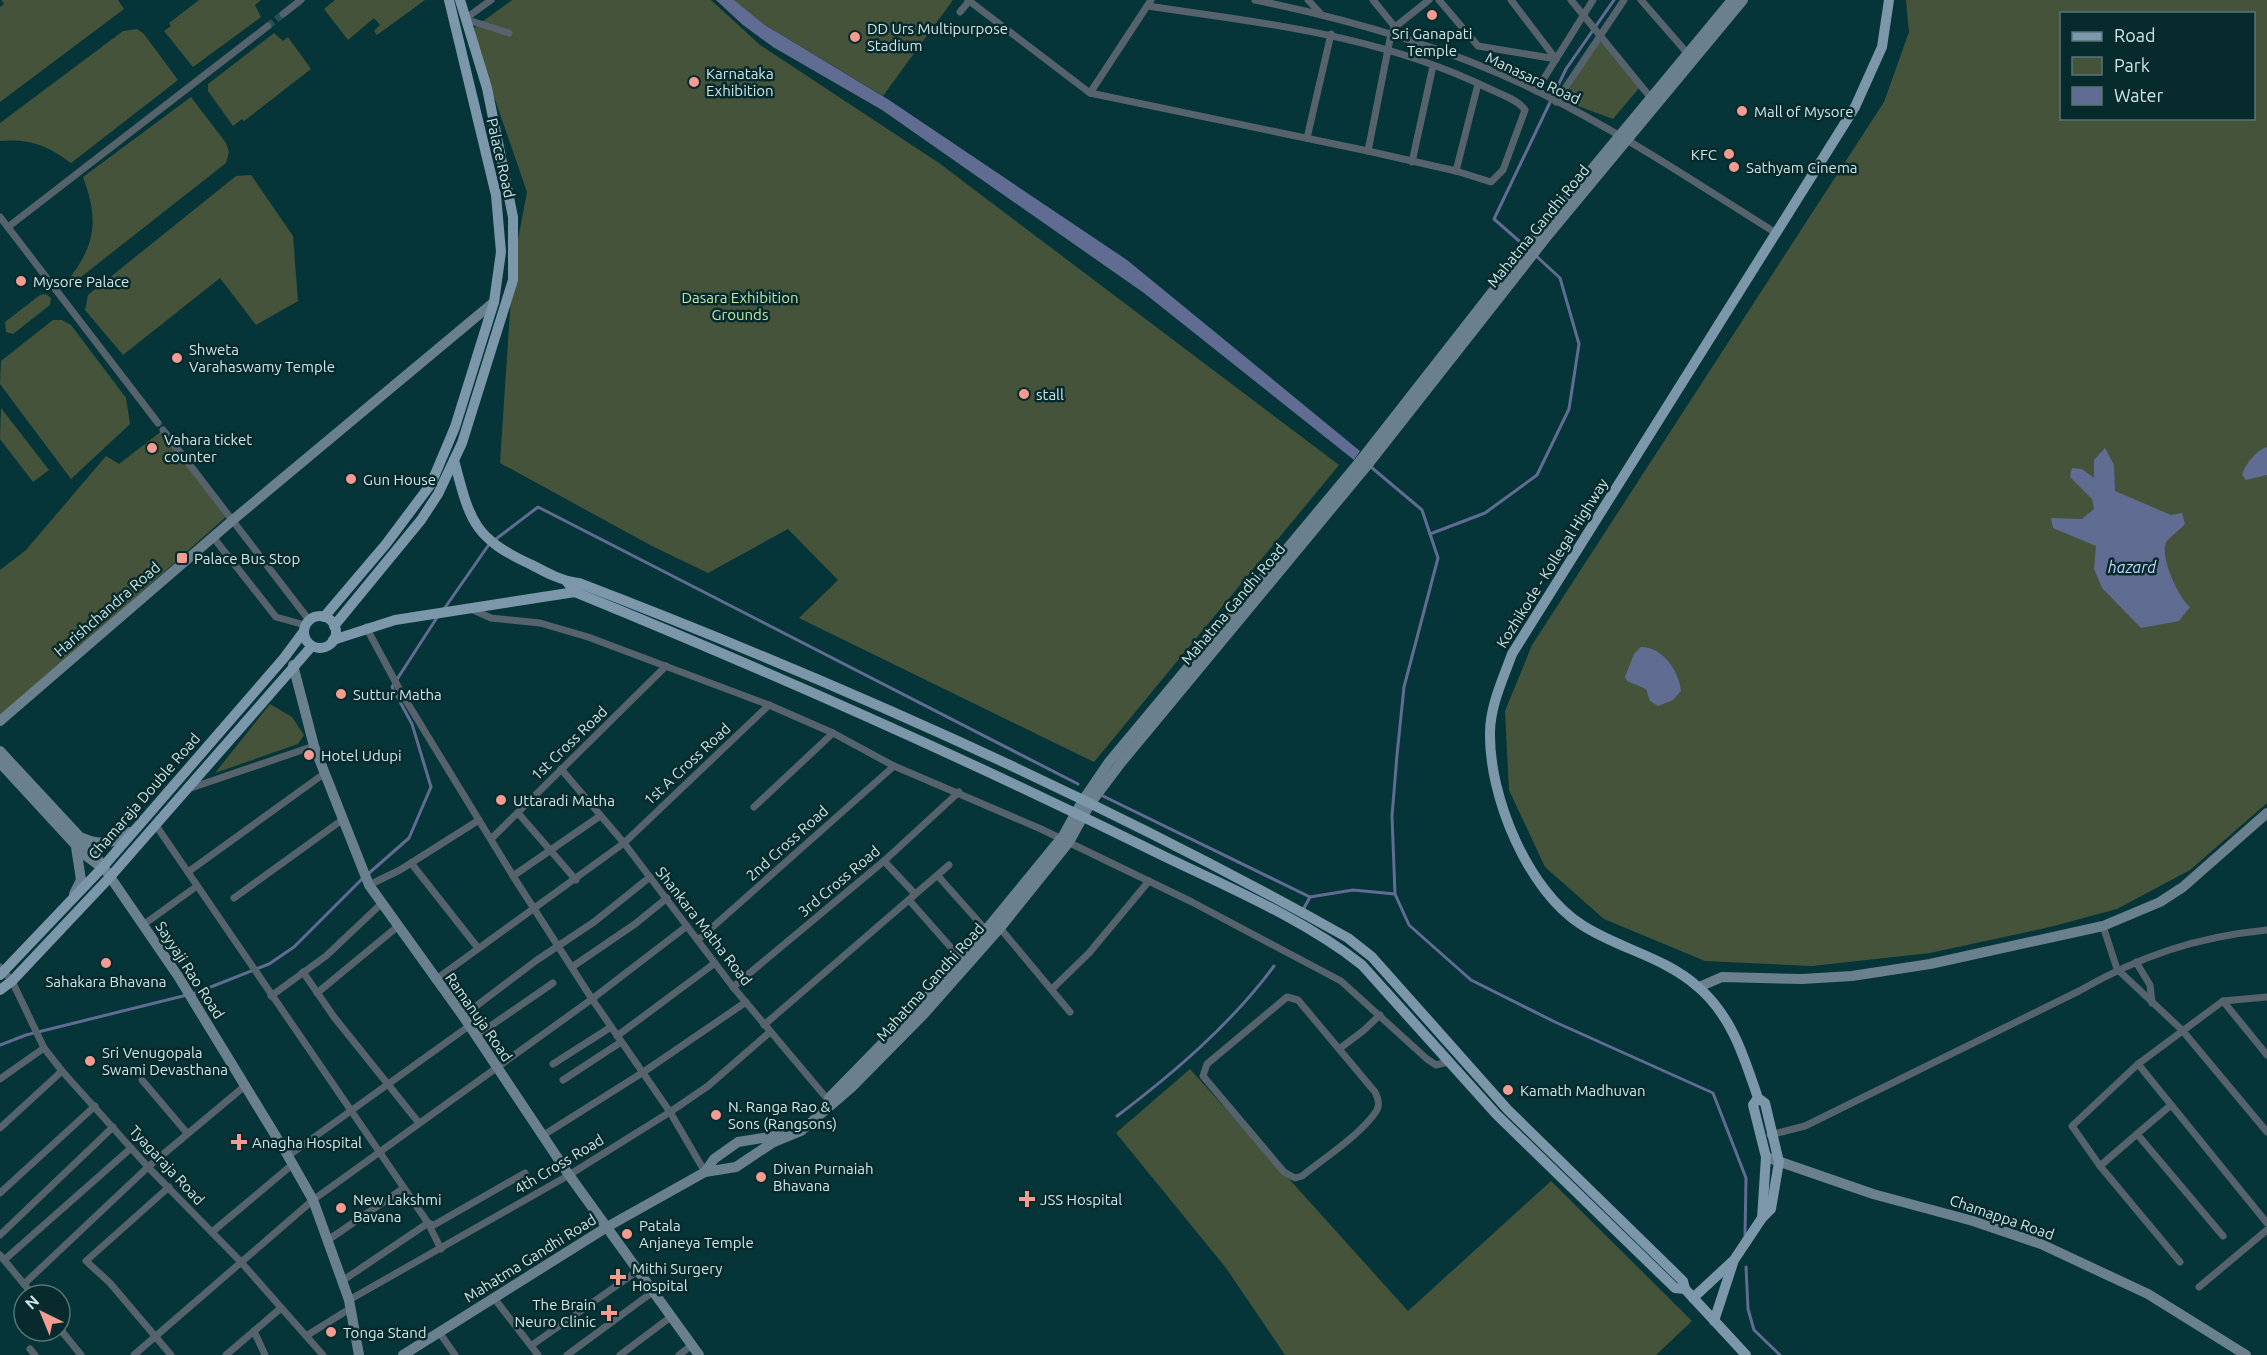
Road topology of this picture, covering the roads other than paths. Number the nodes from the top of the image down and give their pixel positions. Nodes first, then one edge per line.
1 (301, 0) edge
2 (448, 0) edge
3 (460, 0) edge
4 (491, 0) edge
5 (969, 0) edge
6 (1255, 0) edge
7 (1308, 0) edge
8 (1373, 0) edge
9 (1429, 0) edge
10 (1439, 0) edge
11 (1511, 0) edge
12 (1571, 0) edge
13 (1593, 0) edge
14 (1624, 0) edge
15 (1641, 0) edge
16 (1743, 0) edge
17 (1889, 0) edge
18 (1726, 2) edge
19 (1150, 3) edge
20 (960, 12) dead end
21 (1320, 13) junction
22 (283, 14) tunnel mouth
23 (1583, 16) junction
24 (465, 20) junction
25 (268, 26) tunnel mouth
26 (1395, 27) junction
27 (509, 33) dead end
28 (1331, 34) junction
29 (1391, 34) junction
30 (1598, 36) junction
31 (1388, 48) junction
32 (1688, 54) junction
33 (1556, 59) junction
34 (1433, 66) junction
35 (1478, 84) junction
36 (1539, 92) junction
37 (1090, 93) junction
38 (1652, 98) junction
39 (1556, 102) junction
40 (1307, 138) junction
41 (1623, 138) junction
42 (1368, 151) junction
43 (1412, 162) junction
44 (1456, 171) junction
45 (0, 217) edge
46 (8, 227) junction
47 (1776, 233) junction
48 (494, 302) junction
49 (158, 423) dead end
50 (164, 430) dead end
51 (454, 460) junction
52 (234, 519) junction
53 (213, 537) junction
54 (577, 588) junction
55 (471, 609) junction
56 (324, 617) junction
57 (306, 626) junction
58 (334, 626) junction
59 (366, 627) junction
60 (333, 640) junction
61 (312, 646) junction
62 (293, 665) junction
63 (666, 666) junction
64 (769, 705) junction
65 (0, 721) edge
66 (833, 734) junction
67 (314, 746) junction
68 (0, 751) edge
69 (0, 764) edge
70 (894, 766) junction
71 (561, 769) junction
72 (325, 773) junction
73 (184, 790) junction
74 (958, 792) junction
75 (754, 807) dead end
76 (518, 813) junction
77 (2267, 813) edge
78 (600, 816) junction
79 (479, 819) junction
80 (342, 820) junction
81 (155, 824) junction
82 (136, 828) junction
83 (491, 839) junction
84 (77, 840) junction
85 (1065, 841) junction
86 (624, 843) junction
87 (550, 851) junction
88 (884, 861) junction
89 (411, 863) junction
90 (949, 865) dead end
91 (102, 868) junction
92 (188, 872) junction
93 (513, 876) junction
94 (938, 876) junction
95 (110, 877) junction
96 (650, 878) junction
97 (576, 880) junction
98 (1149, 881) junction
99 (369, 885) junction
100 (197, 886) junction
101 (912, 897) junction
102 (234, 898) dead end
103 (667, 898) junction
104 (381, 904) junction
105 (65, 907) junction
106 (533, 908) junction
107 (143, 925) junction
108 (687, 926) junction
109 (2103, 926) junction
110 (397, 927) junction
111 (1000, 928) junction
112 (986, 930) junction
113 (2267, 930) edge
114 (698, 940) junction
115 (559, 946) junction
116 (478, 948) junction
117 (962, 959) junction
118 (2136, 962) junction
119 (715, 963) junction
120 (572, 967) junction
121 (2117, 969) junction
122 (1, 971) edge
123 (303, 972) junction
124 (435, 980) junction
125 (12, 981) junction
126 (553, 983) dead end
127 (733, 987) junction
128 (1699, 987) junction
129 (1052, 989) junction
130 (0, 990) edge
131 (317, 993) junction
132 (271, 996) junction
133 (2267, 997) edge
134 (592, 999) junction
135 (2223, 1001) junction
136 (746, 1002) junction
137 (2152, 1003) junction
138 (1070, 1012) dead end
139 (1380, 1015) junction
140 (463, 1016) junction
141 (764, 1024) junction
142 (469, 1026) junction
143 (610, 1026) junction
144 (2182, 1030) junction
145 (770, 1032) junction
146 (476, 1036) junction
147 (619, 1039) junction
148 (44, 1048) junction
149 (1339, 1049) junction
150 (2267, 1055) edge
151 (1448, 1062) junction
152 (553, 1064) dead end
153 (2138, 1064) junction
154 (495, 1066) junction
155 (62, 1071) junction
156 (642, 1073) junction
157 (0, 1078) edge
158 (142, 1080) dead end
159 (563, 1080) dead end
160 (387, 1083) junction
161 (246, 1085) junction
162 (1758, 1098) junction
163 (829, 1102) junction
164 (2171, 1105) junction
165 (95, 1106) junction
166 (352, 1111) junction
167 (670, 1113) junction
168 (419, 1123) junction
169 (113, 1127) junction
170 (0, 1128) edge
171 (187, 1132) junction
172 (2267, 1132) edge
173 (1774, 1134) junction
174 (2137, 1134) junction
175 (542, 1136) junction
176 (1762, 1137) junction
177 (131, 1148) junction
178 (378, 1152) junction
179 (1766, 1157) junction
180 (290, 1160) junction
181 (1779, 1162) junction
182 (2100, 1166) junction
183 (148, 1167) junction
184 (705, 1172) junction
185 (525, 1173) dead end
186 (569, 1175) junction
187 (169, 1187) junction
188 (404, 1188) junction
189 (0, 1193) edge
190 (313, 1200) junction
191 (1761, 1218) junction
192 (428, 1223) junction
193 (2267, 1223) edge
194 (607, 1227) junction
195 (2267, 1230) edge
196 (212, 1232) junction
197 (0, 1235) edge
198 (2223, 1236) dead end
199 (328, 1240) junction
200 (441, 1249) junction
201 (2, 1257) edge
202 (1734, 1260) junction
203 (240, 1262) junction
204 (2180, 1262) dead end
205 (639, 1270) junction
206 (342, 1281) junction
207 (23, 1283) edge
208 (25, 1283) edge
209 (2199, 1287) dead end
210 (1685, 1289) junction
211 (654, 1291) junction
212 (494, 1298) junction
213 (1693, 1298) junction
214 (350, 1304) junction
215 (281, 1308) junction
216 (672, 1316) junction
217 (1714, 1321) junction
218 (254, 1331) junction
219 (440, 1332) junction
220 (156, 1336) junction
221 (306, 1336) junction
222 (71, 1343) edge
223 (532, 1345) junction
224 (692, 1345) junction
225 (415, 1352) edge
226 (81, 1355) edge
227 (134, 1355) edge
228 (171, 1355) edge
229 (226, 1355) edge
230 (265, 1355) edge
231 (323, 1355) edge
232 (359, 1355) edge
233 (403, 1355) edge
234 (455, 1355) edge
235 (538, 1355) edge
236 (567, 1355) edge
237 (620, 1355) edge
238 (679, 1355) edge
239 (699, 1355) edge
240 (1746, 1355) edge
241 (2246, 1355) edge

1 - 22 street
2 - 48 main road, Palace Road
3 - 24 main road
4 - 24 street
5 - 20 street
5 - 37 street
6 - 21 street, Manasara Road
7 - 21 street
8 - 26 street
9 - 26 street
10 - 33 street
11 - 33 street
12 - 23 street
13 - 23 street
14 - 30 street
15 - 32 street
16 - 41 main road, Mahatma Gandhi Road
17 - 47 main road, Kozhikode - Kollegal Highway
18 - 32 main road, Mahatma Gandhi Road
19 - 28 street
19 - 37 street
21 - 29 street, Manasara Road
23 - 30 street
23 - 33 street
24 - 27 street
24 - 51 main road
25 - 46 street
26 - 29 street
28 - 31 street
28 - 40 street
29 - 31 street
29 - 36 street, Manasara Road
30 - 38 street
30 - 39 street
31 - 34 street
31 - 42 street
32 - 38 main road, Mahatma Gandhi Road
33 - 36 street
34 - 35 street
34 - 43 street
35 - 44 street
35 - 44 street
36 - 39 street, Manasara Road
37 - 40 street
38 - 41 main road, Mahatma Gandhi Road
39 - 41 street, Manasara Road
40 - 42 street
41 - 47 street, Manasara Road
41 - 85 main road, Mahatma Gandhi Road
42 - 43 street
43 - 44 street
45 - 46 street
46 - 49 street
47 - 128 main road, Kozhikode - Kollegal Highway
48 - 52 main road, Harishchandra Road
48 - 56 main road, Palace Road
50 - 52 street
51 - 54 main road
51 - 58 main road
52 - 53 main road, Harishchandra Road
52 - 57 street
53 - 57 street
53 - 65 main road, Harishchandra Road
54 - 55 main road
54 - 151 main road
54 - 210 main road
55 - 59 main road
55 - 63 street
56 - 57 main road
56 - 58 main road
57 - 61 main road
57 - 82 main road, Chamaraja Double Road
58 - 60 main road
59 - 60 main road
59 - 79 street
60 - 61 main road
61 - 62 main road, Chamaraja Double Road
62 - 67 main road, Ramanuja Road
62 - 73 main road, Chamaraja Double Road
63 - 64 street
63 - 71 street, 1st Cross Road
64 - 66 street
64 - 86 street, 1st A Cross Road
66 - 70 street
66 - 75 street
67 - 72 main road, Ramanuja Road
67 - 73 street
68 - 84 main road, Sayyaji Rao Road
69 - 84 main road, Sayyaji Rao Road
70 - 74 street
70 - 114 street, 2nd Cross Road
71 - 76 street, 1st Cross Road
71 - 78 street, Shankara Matha Road
72 - 80 main road, Ramanuja Road
72 - 92 street
73 - 81 main road, Chamaraja Double Road
74 - 85 street
74 - 88 street, 3rd Cross Road
76 - 83 street, 1st Cross Road
76 - 87 street
77 - 109 main road
78 - 86 street, Shankara Matha Road
78 - 87 street
79 - 83 street
79 - 89 street
80 - 99 main road, Ramanuja Road
80 - 102 street
81 - 92 street
81 - 95 main road, Chamaraja Double Road
82 - 84 main road
82 - 91 main road, Chamaraja Double Road
83 - 93 street
84 - 91 main road, Sayyaji Rao Road
84 - 105 main road
85 - 98 street
85 - 111 main road, Mahatma Gandhi Road
85 - 112 main road, Mahatma Gandhi Road
86 - 96 street, Shankara Matha Road
86 - 97 street, 1st A Cross Road
87 - 93 street
87 - 97 street
88 - 101 street
88 - 127 street, 3rd Cross Road
89 - 99 street
89 - 116 street
90 - 94 street
91 - 95 main road, Sayyaji Rao Road
91 - 105 main road, Chamaraja Double Road
92 - 100 street
93 - 106 street
94 - 101 street
94 - 112 street
95 - 107 main road, Sayyaji Rao Road
95 - 125 main road, Chamaraja Double Road
96 - 103 street, Shankara Matha Road
96 - 115 street
97 - 106 street, 1st A Cross Road
98 - 129 street
98 - 139 street
99 - 104 main road, Ramanuja Road
100 - 107 street
100 - 132 street
101 - 117 street
101 - 141 street
103 - 108 street, Shankara Matha Road
103 - 120 street
104 - 110 main road, Ramanuja Road
104 - 123 street
105 - 122 main road, Chamaraja Double Road
106 - 115 street
106 - 116 street, 1st A Cross Road
107 - 161 main road, Sayyaji Rao Road
108 - 114 street, Shankara Matha Road
108 - 134 street
109 - 121 street
109 - 128 main road
110 - 124 main road, Ramanuja Road
110 - 131 street
111 - 129 street
111 - 163 main road, Mahatma Gandhi Road
112 - 117 main road, Mahatma Gandhi Road
113 - 118 street
114 - 119 street, Shankara Matha Road
115 - 120 street
115 - 140 street
116 - 124 street, 1st A Cross Road
117 - 163 main road, Mahatma Gandhi Road
118 - 121 street
118 - 137 street
119 - 127 street, Shankara Matha Road
119 - 147 street
120 - 134 street
121 - 137 street
121 - 173 street
122 - 125 street, Tyagaraja Road
123 - 131 street
123 - 132 street
124 - 140 main road, Ramanuja Road
125 - 130 main road, Chamaraja Double Road
125 - 148 street, Tyagaraja Road
126 - 146 street
127 - 136 street, Shankara Matha Road
128 - 162 main road, Kozhikode - Kollegal Highway
129 - 138 street
131 - 160 street
132 - 166 street
133 - 135 street
134 - 143 street
134 - 154 street
135 - 144 street
135 - 150 street
136 - 141 street, Shankara Matha Road
136 - 156 street
137 - 144 street
139 - 149 street
139 - 151 street
140 - 142 main road, Ramanuja Road
141 - 145 street, Shankara Matha Road
142 - 146 main road, Ramanuja Road
142 - 160 street
143 - 147 street
143 - 152 street
144 - 153 street
144 - 172 street
145 - 163 street, Shankara Matha Road
145 - 167 street, 4th Cross Road
146 - 154 main road, Ramanuja Road
147 - 156 street
147 - 159 street
148 - 155 street, Tyagaraja Road
148 - 157 street
149 - 149 street
151 - 210 main road
153 - 164 street
153 - 182 street
154 - 168 street
154 - 175 main road, Ramanuja Road
155 - 165 street, Tyagaraja Road
155 - 170 street
156 - 167 street
156 - 175 street
158 - 171 street
160 - 166 street
160 - 168 street
161 - 171 street
161 - 180 main road, Sayyaji Rao Road
162 - 173 main road, Kozhikode - Kollegal Highway
162 - 176 main road, Kozhikode - Kollegal Highway
163 - 184 main road, Mahatma Gandhi Road
163 - 184 main road, Mahatma Gandhi Road
164 - 174 street
164 - 193 street
165 - 169 street, Tyagaraja Road
165 - 189 street
166 - 178 street
166 - 180 street
167 - 184 street
167 - 186 street, 4th Cross Road
168 - 178 street
169 - 177 street, Tyagaraja Road
169 - 197 street
171 - 183 street
173 - 176 street
173 - 181 main road, Kozhikode - Kollegal Highway
174 - 182 street
174 - 198 street
175 - 186 main road, Ramanuja Road
176 - 179 main road, Kozhikode - Kollegal Highway
177 - 183 street, Tyagaraja Road
177 - 201 street
178 - 188 street
178 - 190 street
179 - 181 main road, Chamappa Road
179 - 191 main road, Kozhikode - Kollegal Highway
180 - 190 main road, Sayyaji Rao Road
180 - 196 street
181 - 191 main road, Kozhikode - Kollegal Highway
181 - 241 main road, Chamappa Road
182 - 204 street
183 - 187 street, Tyagaraja Road
183 - 208 street
184 - 194 main road, Mahatma Gandhi Road
185 - 192 street
186 - 194 main road, Ramanuja Road
186 - 200 street, 4th Cross Road
187 - 196 street, Tyagaraja Road
187 - 220 street
188 - 192 street
188 - 199 street
190 - 199 main road, Sayyaji Rao Road
190 - 203 street
191 - 202 main road, Kozhikode - Kollegal Highway
192 - 200 street
192 - 206 street
194 - 205 main road, Ramanuja Road
194 - 212 main road, Mahatma Gandhi Road
195 - 209 street
196 - 203 street, Tyagaraja Road
199 - 206 main road, Sayyaji Rao Road
200 - 214 street, 4th Cross Road
201 - 207 street
202 - 213 main road, Kozhikode - Kollegal Highway
202 - 217 main road, Kozhikode - Kollegal Highway
203 - 215 street, Tyagaraja Road
203 - 220 street
205 - 211 main road, Ramanuja Road
205 - 223 street
206 - 214 main road, Sayyaji Rao Road
210 - 213 main road
211 - 216 main road, Ramanuja Road
211 - 236 street
212 - 219 main road, Mahatma Gandhi Road
212 - 223 street
213 - 217 main road
214 - 221 street, 4th Cross Road
214 - 232 main road, Sayyaji Rao Road
215 - 218 street
215 - 221 street, Tyagaraja Road
216 - 224 main road, Ramanuja Road
216 - 237 street
217 - 240 main road
218 - 229 street
218 - 230 street
219 - 225 main road, Mahatma Gandhi Road
219 - 234 street
220 - 227 street
220 - 228 street
221 - 231 street, Tyagaraja Road
222 - 226 street
223 - 235 street
224 - 238 street
224 - 239 main road, Ramanuja Road
225 - 233 main road, Mahatma Gandhi Road

